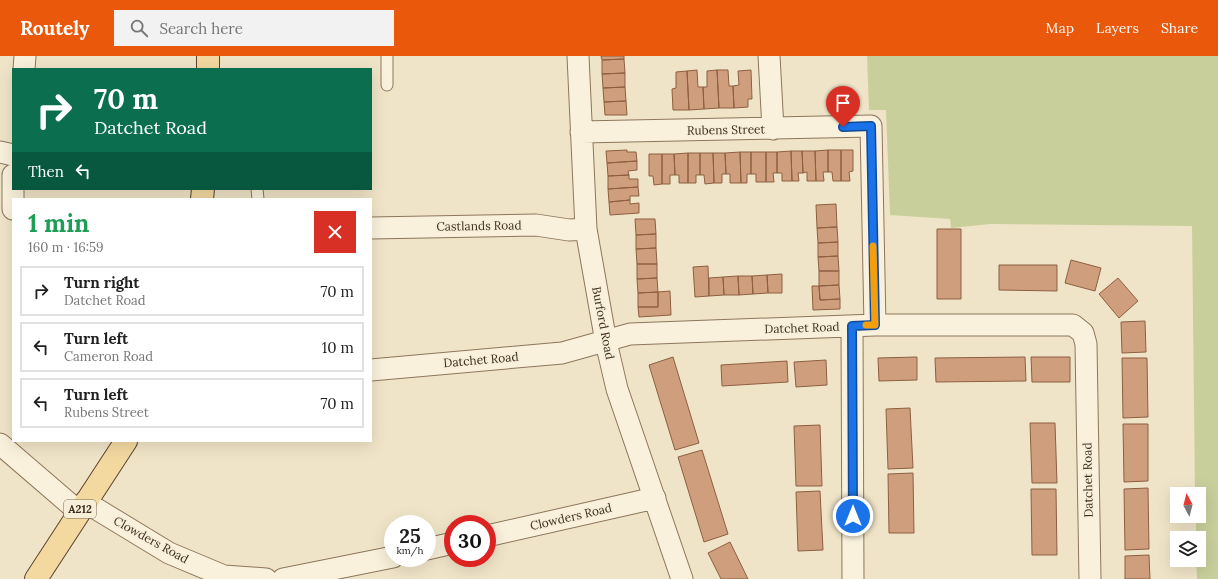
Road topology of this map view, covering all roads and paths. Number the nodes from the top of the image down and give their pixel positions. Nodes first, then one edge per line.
1 (25, 56) edge
2 (208, 56) edge
3 (387, 56) edge
4 (578, 56) edge
5 (769, 56) edge
6 (24, 68) edge
7 (208, 68) edge
8 (387, 85) dead end
9 (773, 129) junction
10 (581, 132) junction
11 (0, 152) edge
12 (12, 155) edge
13 (372, 228) edge
14 (586, 229) junction
15 (875, 325) junction
16 (852, 326) junction
17 (606, 342) junction
18 (372, 370) edge
19 (125, 442) edge
20 (0, 444) edge
21 (655, 498) junction
22 (82, 507) junction
23 (496, 534) edge
24 (384, 559) edge
25 (36, 579) edge
26 (266, 579) edge
27 (283, 579) edge
28 (682, 579) edge
29 (853, 579) edge
30 (1090, 579) edge

1 - 6 street
2 - 7 main road
3 - 8 lane
4 - 10 street, Burford Road
5 - 9 street
9 - 10 street, Rubens Street
9 - 15 street, Rubens Street
10 - 14 street, Burford Road
11 - 12 street
13 - 14 street, Castlands Road
14 - 17 street, Burford Road
15 - 16 street, Datchet Road
15 - 30 street, Datchet Road
16 - 17 street, Datchet Road
16 - 29 street
17 - 18 street, Datchet Road
17 - 21 street, Burford Road
19 - 22 main road, A212
20 - 22 street, Clowders Road
21 - 23 street, Clowders Road
21 - 28 street, Burford Road
22 - 25 main road, A212
22 - 26 street, Clowders Road
24 - 27 street

